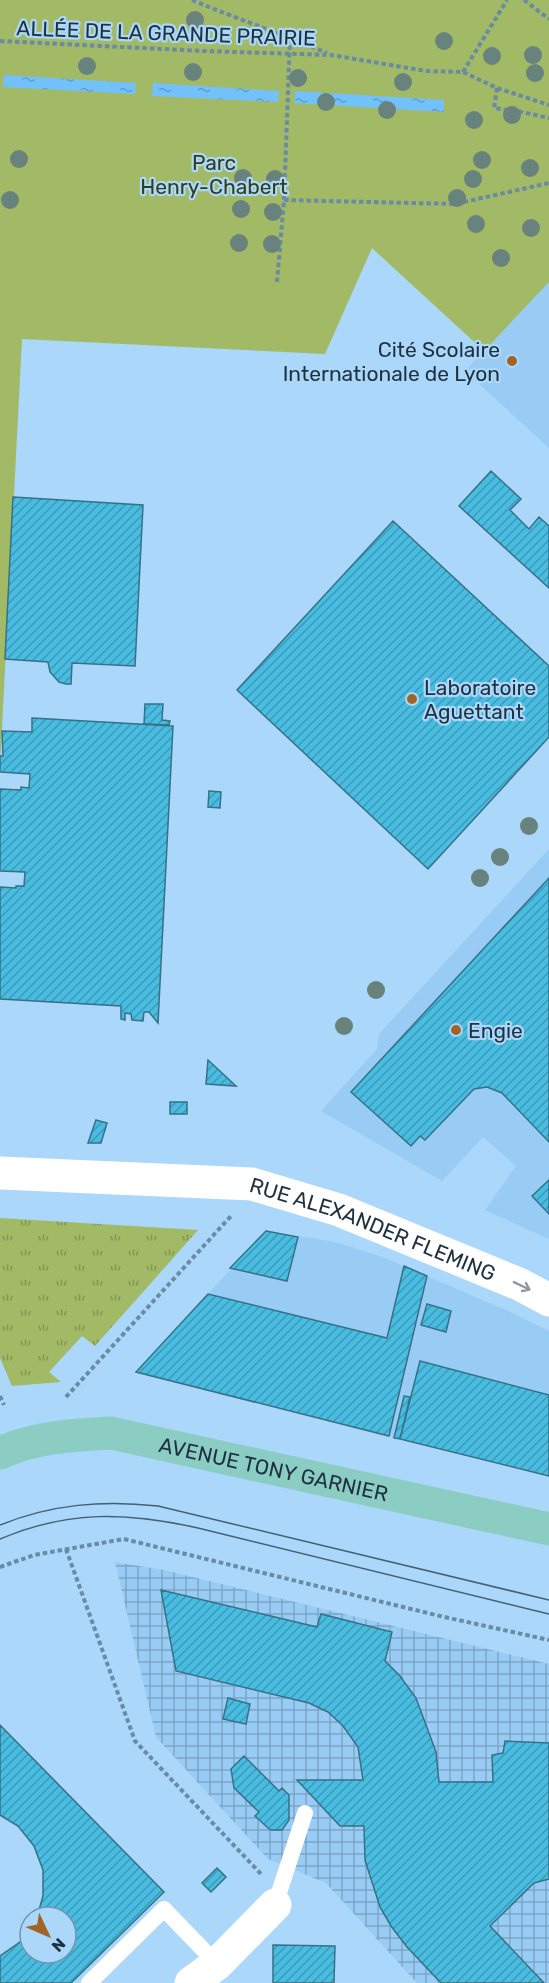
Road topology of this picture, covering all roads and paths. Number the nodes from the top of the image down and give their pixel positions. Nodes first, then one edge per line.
1 (192, 0) edge
2 (524, 0) edge
3 (505, 1) edge
4 (549, 19) edge
5 (290, 37) junction
6 (0, 40) edge
7 (290, 54) junction
8 (331, 55) junction
9 (463, 72) junction
10 (497, 88) junction
11 (549, 105) edge
12 (549, 118) edge
13 (549, 183) edge
14 (284, 200) junction
15 (277, 282) dead end
16 (0, 1173) edge
17 (231, 1216) dead end
18 (549, 1300) edge
19 (0, 1396) edge
20 (66, 1397) dead end
21 (4, 1405) dead end
22 (0, 1452) edge
23 (549, 1529) edge
24 (66, 1549) junction
25 (0, 1567) edge
26 (549, 1640) edge
27 (305, 1813) dead end
28 (275, 1905) junction
29 (217, 1964) junction
30 (89, 1983) edge
31 (191, 1983) edge

1 - 5 path
2 - 4 path
3 - 9 path
5 - 7 path
5 - 8 path
6 - 7 path, ALLÉE DE LA GRANDE PRAIRIE
7 - 8 path, ALLÉE DE LA GRANDE PRAIRIE
7 - 14 path
8 - 9 path
9 - 10 path
10 - 11 path
10 - 12 path
13 - 14 path
14 - 15 path
16 -> 18 street, RUE ALEXANDER FLEMING
17 - 20 path
19 - 21 path
22 - 23 main road, AVENUE TONY GARNIER
24 - 25 path
24 - 26 path
24 - 28 path
27 - 28 lane
28 - 29 street
29 - 30 lane
29 - 31 street

